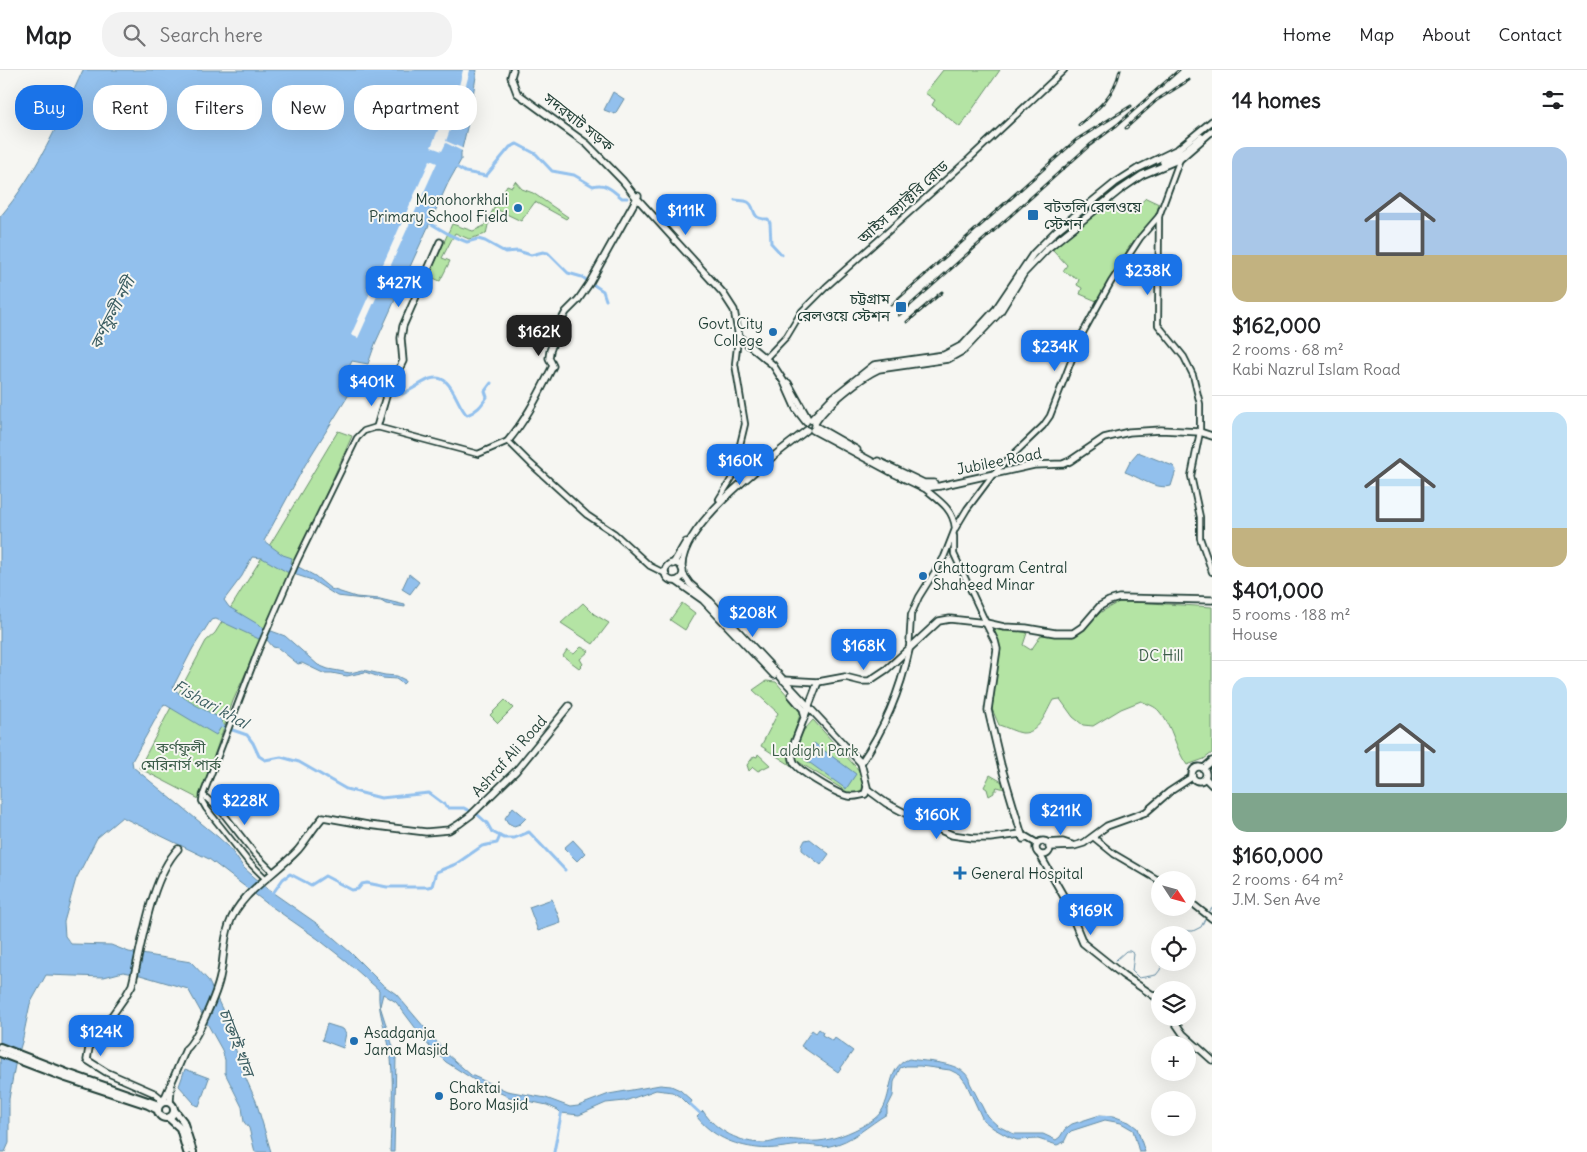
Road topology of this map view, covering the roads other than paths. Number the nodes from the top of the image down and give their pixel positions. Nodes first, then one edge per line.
1 (513, 70) edge
2 (1064, 70) edge
3 (1212, 121) edge
4 (1212, 129) edge
5 (1180, 159) junction
6 (638, 197) junction
7 (1159, 216) junction
8 (1061, 231) junction
9 (1050, 237) junction
10 (440, 242) dead end
11 (1054, 244) junction
12 (740, 336) junction
13 (766, 358) junction
14 (884, 366) junction
15 (810, 425) junction
16 (377, 427) junction
17 (1199, 431) junction
18 (1212, 434) edge
19 (508, 441) junction
20 (995, 471) junction
21 (924, 488) junction
22 (719, 499) junction
23 (955, 529) junction
24 (673, 564) junction
25 (683, 571) junction
26 (1212, 572) edge
27 (666, 574) junction
28 (676, 581) junction
29 (1212, 600) edge
30 (986, 623) junction
31 (909, 650) junction
32 (782, 680) junction
33 (818, 682) junction
34 (569, 706) dead end
35 (808, 708) junction
36 (805, 716) junction
37 (1212, 761) edge
38 (860, 763) junction
39 (1207, 775) edge
40 (1192, 777) junction
41 (1212, 785) edge
42 (866, 792) junction
43 (203, 798) junction
44 (1022, 836) junction
45 (1093, 837) junction
46 (1037, 845) junction
47 (1048, 845) junction
48 (178, 849) dead end
49 (1042, 855) junction
50 (273, 872) junction
51 (1151, 876) edge
52 (265, 880) junction
53 (1196, 906) edge
54 (1212, 919) edge
55 (1151, 993) edge
56 (1178, 1026) edge
57 (1180, 1026) edge
58 (0, 1047) edge
59 (0, 1053) edge
60 (1212, 1056) edge
61 (1212, 1060) edge
62 (67, 1076) junction
63 (162, 1104) junction
64 (175, 1111) junction
65 (169, 1118) junction
66 (187, 1152) edge
67 (193, 1152) edge

1 - 6 main road, সদরঘাট সড়ক
2 - 13 street, আইস ফ্যাক্টরি রোড
3 - 9 main road
4 - 5 main road
4 - 8 main road
5 - 7 street
5 - 11 main road
6 - 12 main road, সদরঘাট সড়ক
6 - 19 main road
7 - 17 street
7 - 20 street
8 - 9 main road
8 - 11 main road
9 - 14 main road
10 - 16 main road
11 - 14 main road
12 - 13 main road
12 - 22 street
13 - 15 main road
14 - 15 main road
15 - 20 main road
15 - 21 main road
15 - 22 main road
15 - 25 main road
16 - 19 street
16 - 43 street
17 - 18 main road, Jubilee Road
17 - 20 main road, Jubilee Road
17 - 26 street
19 - 27 street
20 - 21 main road, Jubilee Road
20 - 23 street
21 - 23 street
22 - 24 main road
23 - 30 street
23 - 31 street
24 - 25 main road
24 - 27 main road
25 - 28 main road
25 - 32 main road
27 - 28 main road
28 - 36 main road
29 - 30 main road
30 - 31 main road
30 - 44 main road
31 - 33 main road
31 - 38 main road
32 - 33 main road
32 - 35 main road
33 - 35 main road
34 - 50 main road, Ashraf Ali Road
35 - 36 main road
35 - 38 main road
36 - 42 main road
37 - 39 main road
38 - 42 main road
39 - 40 main road
39 - 40 main road
39 - 41 main road
40 - 45 main road
42 - 44 main road
43 - 50 street
43 - 52 street
44 - 46 main road
45 - 47 main road
45 - 51 street
46 - 47 main road
46 - 49 main road
47 - 49 main road
48 - 63 main road
49 - 55 main road
50 - 52 main road
52 - 63 main road
53 - 54 street
56 - 61 main road
57 - 60 main road
58 - 62 highway
59 - 62 highway
62 - 63 highway
63 - 64 highway
63 - 65 highway
64 - 65 highway
64 - 67 highway
65 - 66 highway

